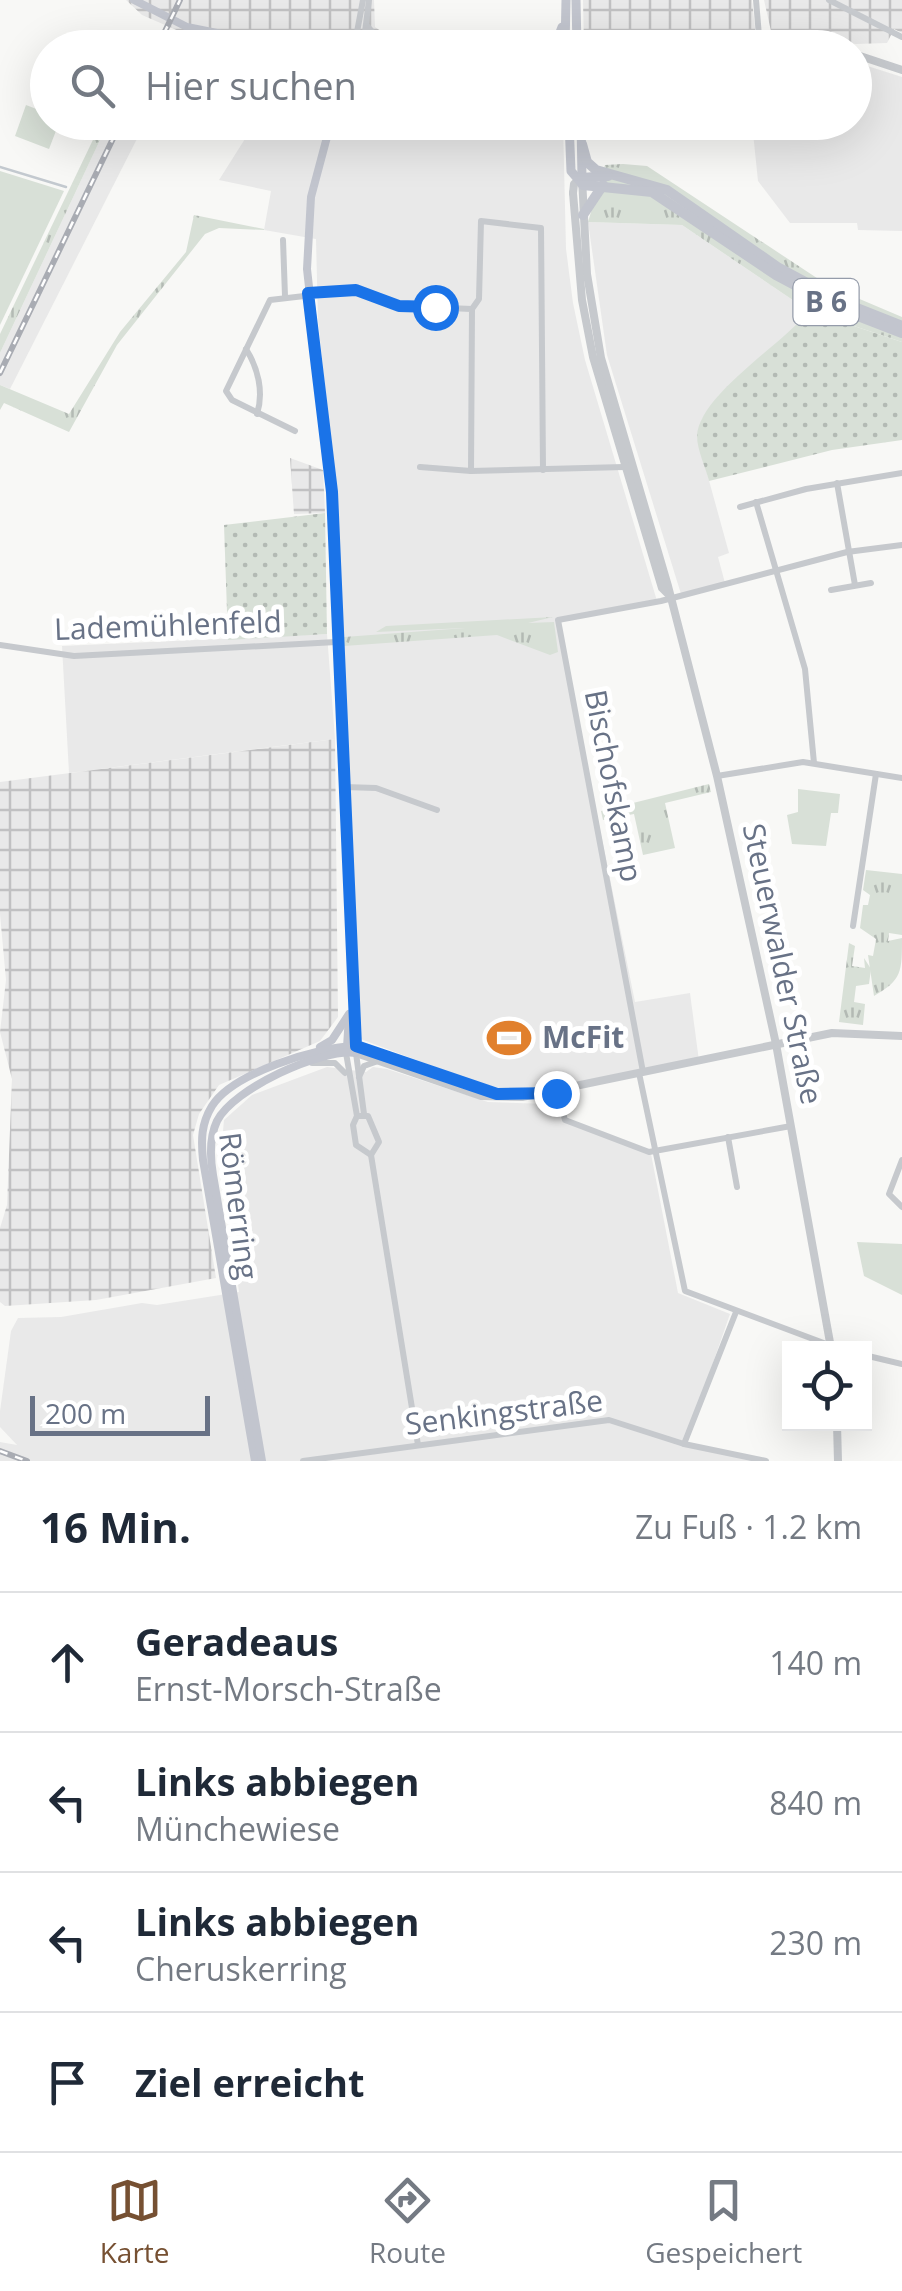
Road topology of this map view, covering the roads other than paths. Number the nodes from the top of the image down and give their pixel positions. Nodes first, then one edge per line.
1 (134, 0) edge
2 (366, 0) edge
3 (566, 0) edge
4 (576, 0) edge
5 (756, 0) edge
6 (829, 0) edge
7 (564, 19) junction
8 (366, 22) junction
9 (202, 30) edge
10 (358, 30) edge
11 (365, 30) edge
12 (372, 30) edge
13 (560, 30) edge
14 (564, 30) edge
15 (577, 30) edge
16 (758, 30) edge
17 (902, 37) edge
18 (872, 60) edge
19 (902, 70) edge
20 (327, 140) edge
21 (570, 140) edge
22 (582, 140) edge
23 (582, 144) junction
24 (614, 176) junction
25 (579, 184) junction
26 (603, 185) junction
27 (582, 215) junction
28 (283, 240) dead end
29 (308, 293) junction
30 (285, 296) junction
31 (472, 309) junction
32 (902, 330) edge
33 (245, 348) junction
34 (257, 414) junction
35 (295, 431) dead end
36 (628, 465) junction
37 (420, 468) dead end
38 (542, 470) junction
39 (471, 471) junction
40 (902, 474) edge
41 (836, 483) junction
42 (756, 502) junction
43 (740, 507) dead end
44 (902, 545) edge
45 (847, 552) junction
46 (777, 569) junction
47 (871, 582) dead end
48 (855, 585) junction
49 (831, 590) dead end
50 (669, 596) junction
51 (336, 642) junction
52 (0, 646) edge
53 (814, 763) junction
54 (876, 774) junction
55 (717, 776) junction
56 (902, 778) edge
57 (344, 787) junction
58 (437, 810) dead end
59 (854, 926) dead end
60 (351, 1002) junction
61 (349, 1014) junction
62 (902, 1036) edge
63 (776, 1044) junction
64 (351, 1049) junction
65 (312, 1052) junction
66 (384, 1061) junction
67 (306, 1063) junction
68 (641, 1073) junction
69 (348, 1076) junction
70 (357, 1083) junction
71 (556, 1093) junction
72 (497, 1094) junction
73 (361, 1115) junction
74 (791, 1126) junction
75 (728, 1137) junction
76 (655, 1150) junction
77 (371, 1155) junction
78 (902, 1160) edge
79 (737, 1187) dead end
80 (902, 1206) edge
81 (736, 1312) junction
82 (814, 1341) edge
83 (832, 1341) edge
84 (872, 1357) edge
85 (902, 1364) edge
86 (838, 1431) edge
87 (684, 1444) junction
88 (418, 1446) junction
89 (840, 1459) edge
90 (258, 1461) edge
91 (303, 1461) edge
92 (766, 1461) edge

1 - 9 main road
2 - 8 street
2 - 10 street
3 - 7 main road
4 - 15 main road
5 - 16 street
6 - 17 street
7 - 13 main road
7 - 14 main road
8 - 11 street
8 - 12 street
18 - 19 street
20 - 29 main road
21 - 25 main road
22 - 23 main road, Steuerwalder Straße
23 - 24 highway
23 - 25 main road, Steuerwalder Straße
24 - 25 highway
24 - 32 highway, B 6
25 - 26 highway, B 6
25 - 27 street, Steuerwalder Straße
25 - 36 street, Steuerwalder Straße
26 - 27 highway
26 - 32 highway, B 6
27 - 36 street, Steuerwalder Straße
28 - 30 street
29 - 30 street
29 - 31 street
29 - 51 main road
30 - 33 street
31 - 38 street
31 - 39 street
33 - 34 street
33 - 34 street
34 - 35 street
36 - 38 street
36 - 50 street, Steuerwalder Straße
37 - 39 street
38 - 39 street
40 - 41 street
41 - 42 street
41 - 45 street
42 - 43 street
42 - 46 street
44 - 45 street
45 - 46 street
45 - 48 street
46 - 50 street
46 - 53 street
47 - 48 street
48 - 49 street
50 - 55 street, Steuerwalder Straße
50 - 68 street, Bischofskamp
51 - 52 street, Lademühlenfeld
51 - 57 main road
53 - 54 street
53 - 55 street
54 - 56 street
54 - 59 street
55 - 63 street, Steuerwalder Straße
57 - 58 street
57 - 60 main road
60 - 61 main road
60 - 64 main road
61 - 64 main road
61 - 65 main road
62 - 63 street
63 - 68 street
63 - 74 street, Steuerwalder Straße
64 - 65 main road, Römerring
64 - 66 street
64 - 67 main road, Römerring
64 - 69 street
64 - 70 street
64 - 72 street
65 - 90 main road, Römerring
66 - 70 street
66 - 72 street
67 - 69 street
67 - 90 main road, Römerring
68 - 71 street
68 - 76 street, Bischofskamp
69 - 73 street
70 - 73 street
71 - 72 street
71 - 76 street
73 - 77 street
73 - 77 street
74 - 75 street
74 - 83 street, Steuerwalder Straße
75 - 76 street
75 - 79 street
76 - 81 street, Bischofskamp
77 - 88 street
78 - 80 street
81 - 82 street, Bischofskamp
81 - 87 street
84 - 85 street
86 - 89 street
87 - 88 street, Senkingstraße
87 - 92 street, Senkingstraße
88 - 91 street, Senkingstraße

